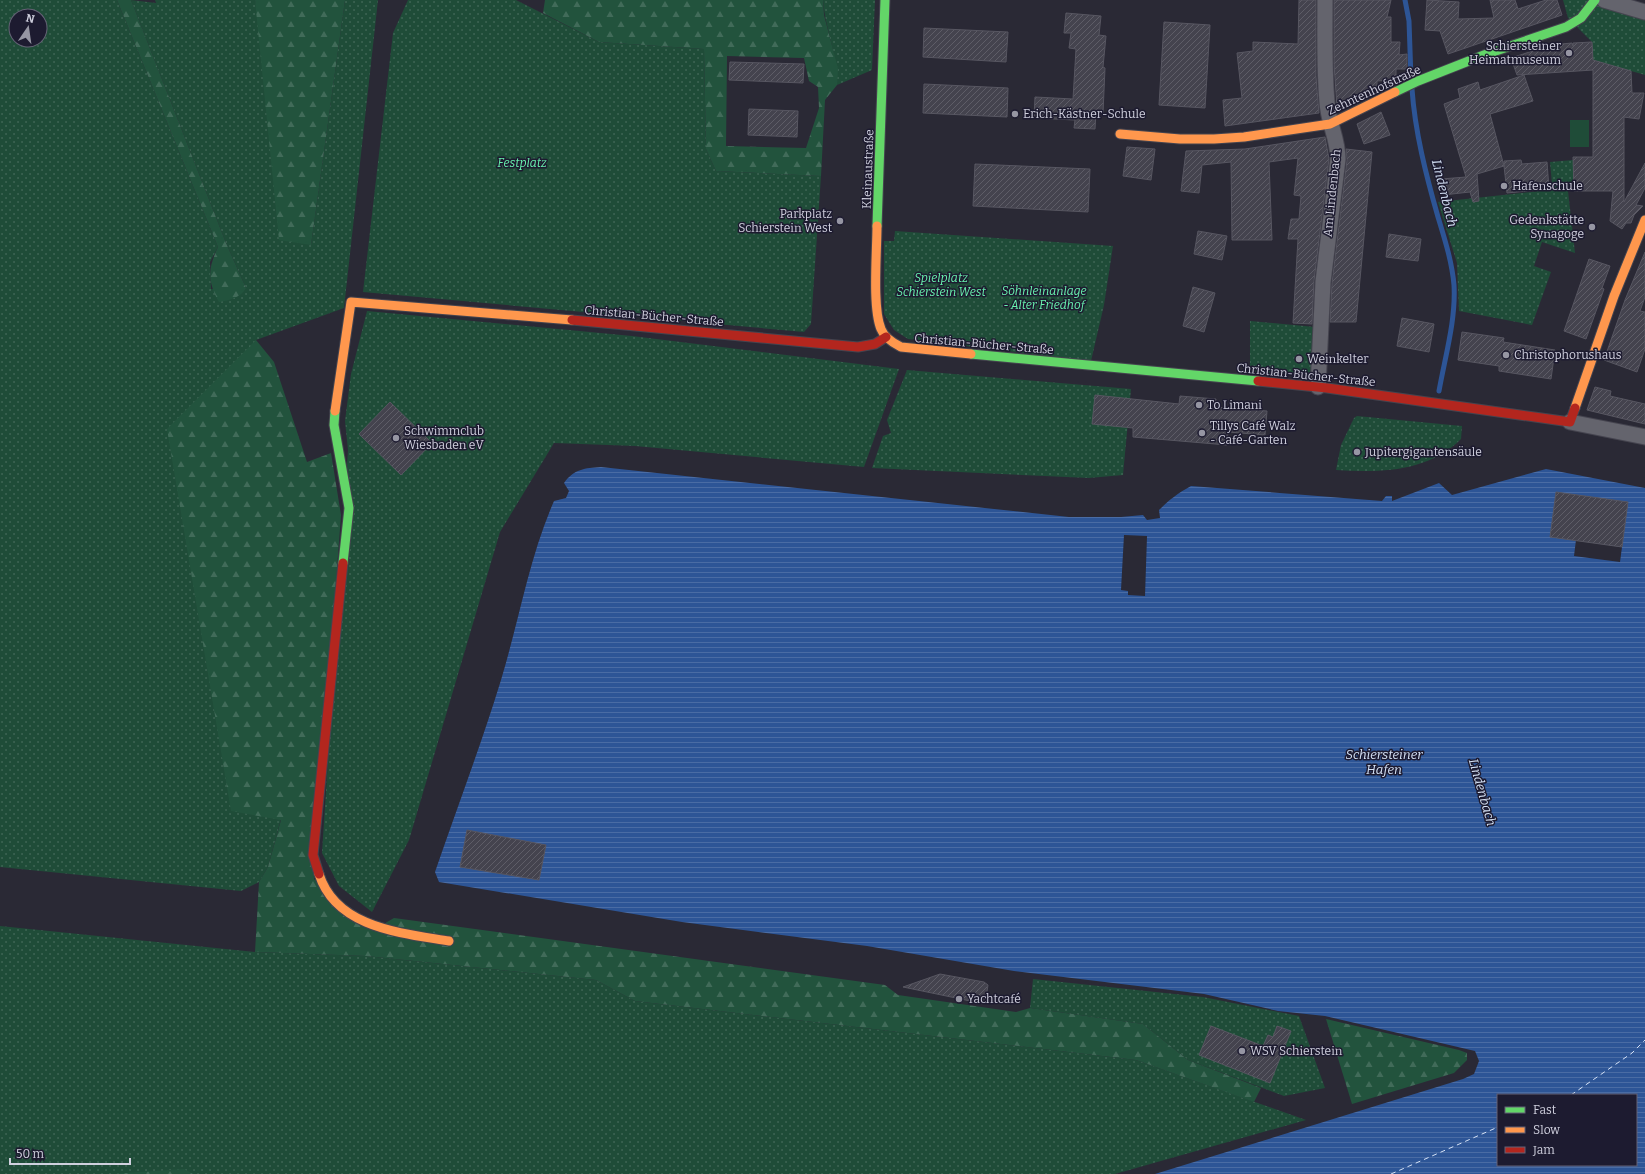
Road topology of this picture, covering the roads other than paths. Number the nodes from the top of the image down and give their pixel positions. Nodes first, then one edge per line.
1 (885, 0) edge
2 (1325, 0) edge
3 (1595, 0) edge
4 (1604, 0) edge
5 (1645, 12) edge
6 (1330, 124) junction
7 (1120, 134) dead end
8 (1645, 220) edge
9 (886, 337) junction
10 (1318, 382) junction
11 (1570, 422) junction
12 (1645, 436) edge
13 (449, 941) dead end

1 - 9 street, Kleinaustraße
2 - 6 street, Am Lindenbach
3 - 6 street, Zehntenhofstraße
4 - 5 street
6 - 7 street, Zehntenhofstraße
6 - 10 street, Am Lindenbach
8 - 11 street
9 - 10 street, Christian-Bücher-Straße
9 - 13 street, Christian-Bücher-Straße
10 - 11 street, Christian-Bücher-Straße
11 - 12 street

